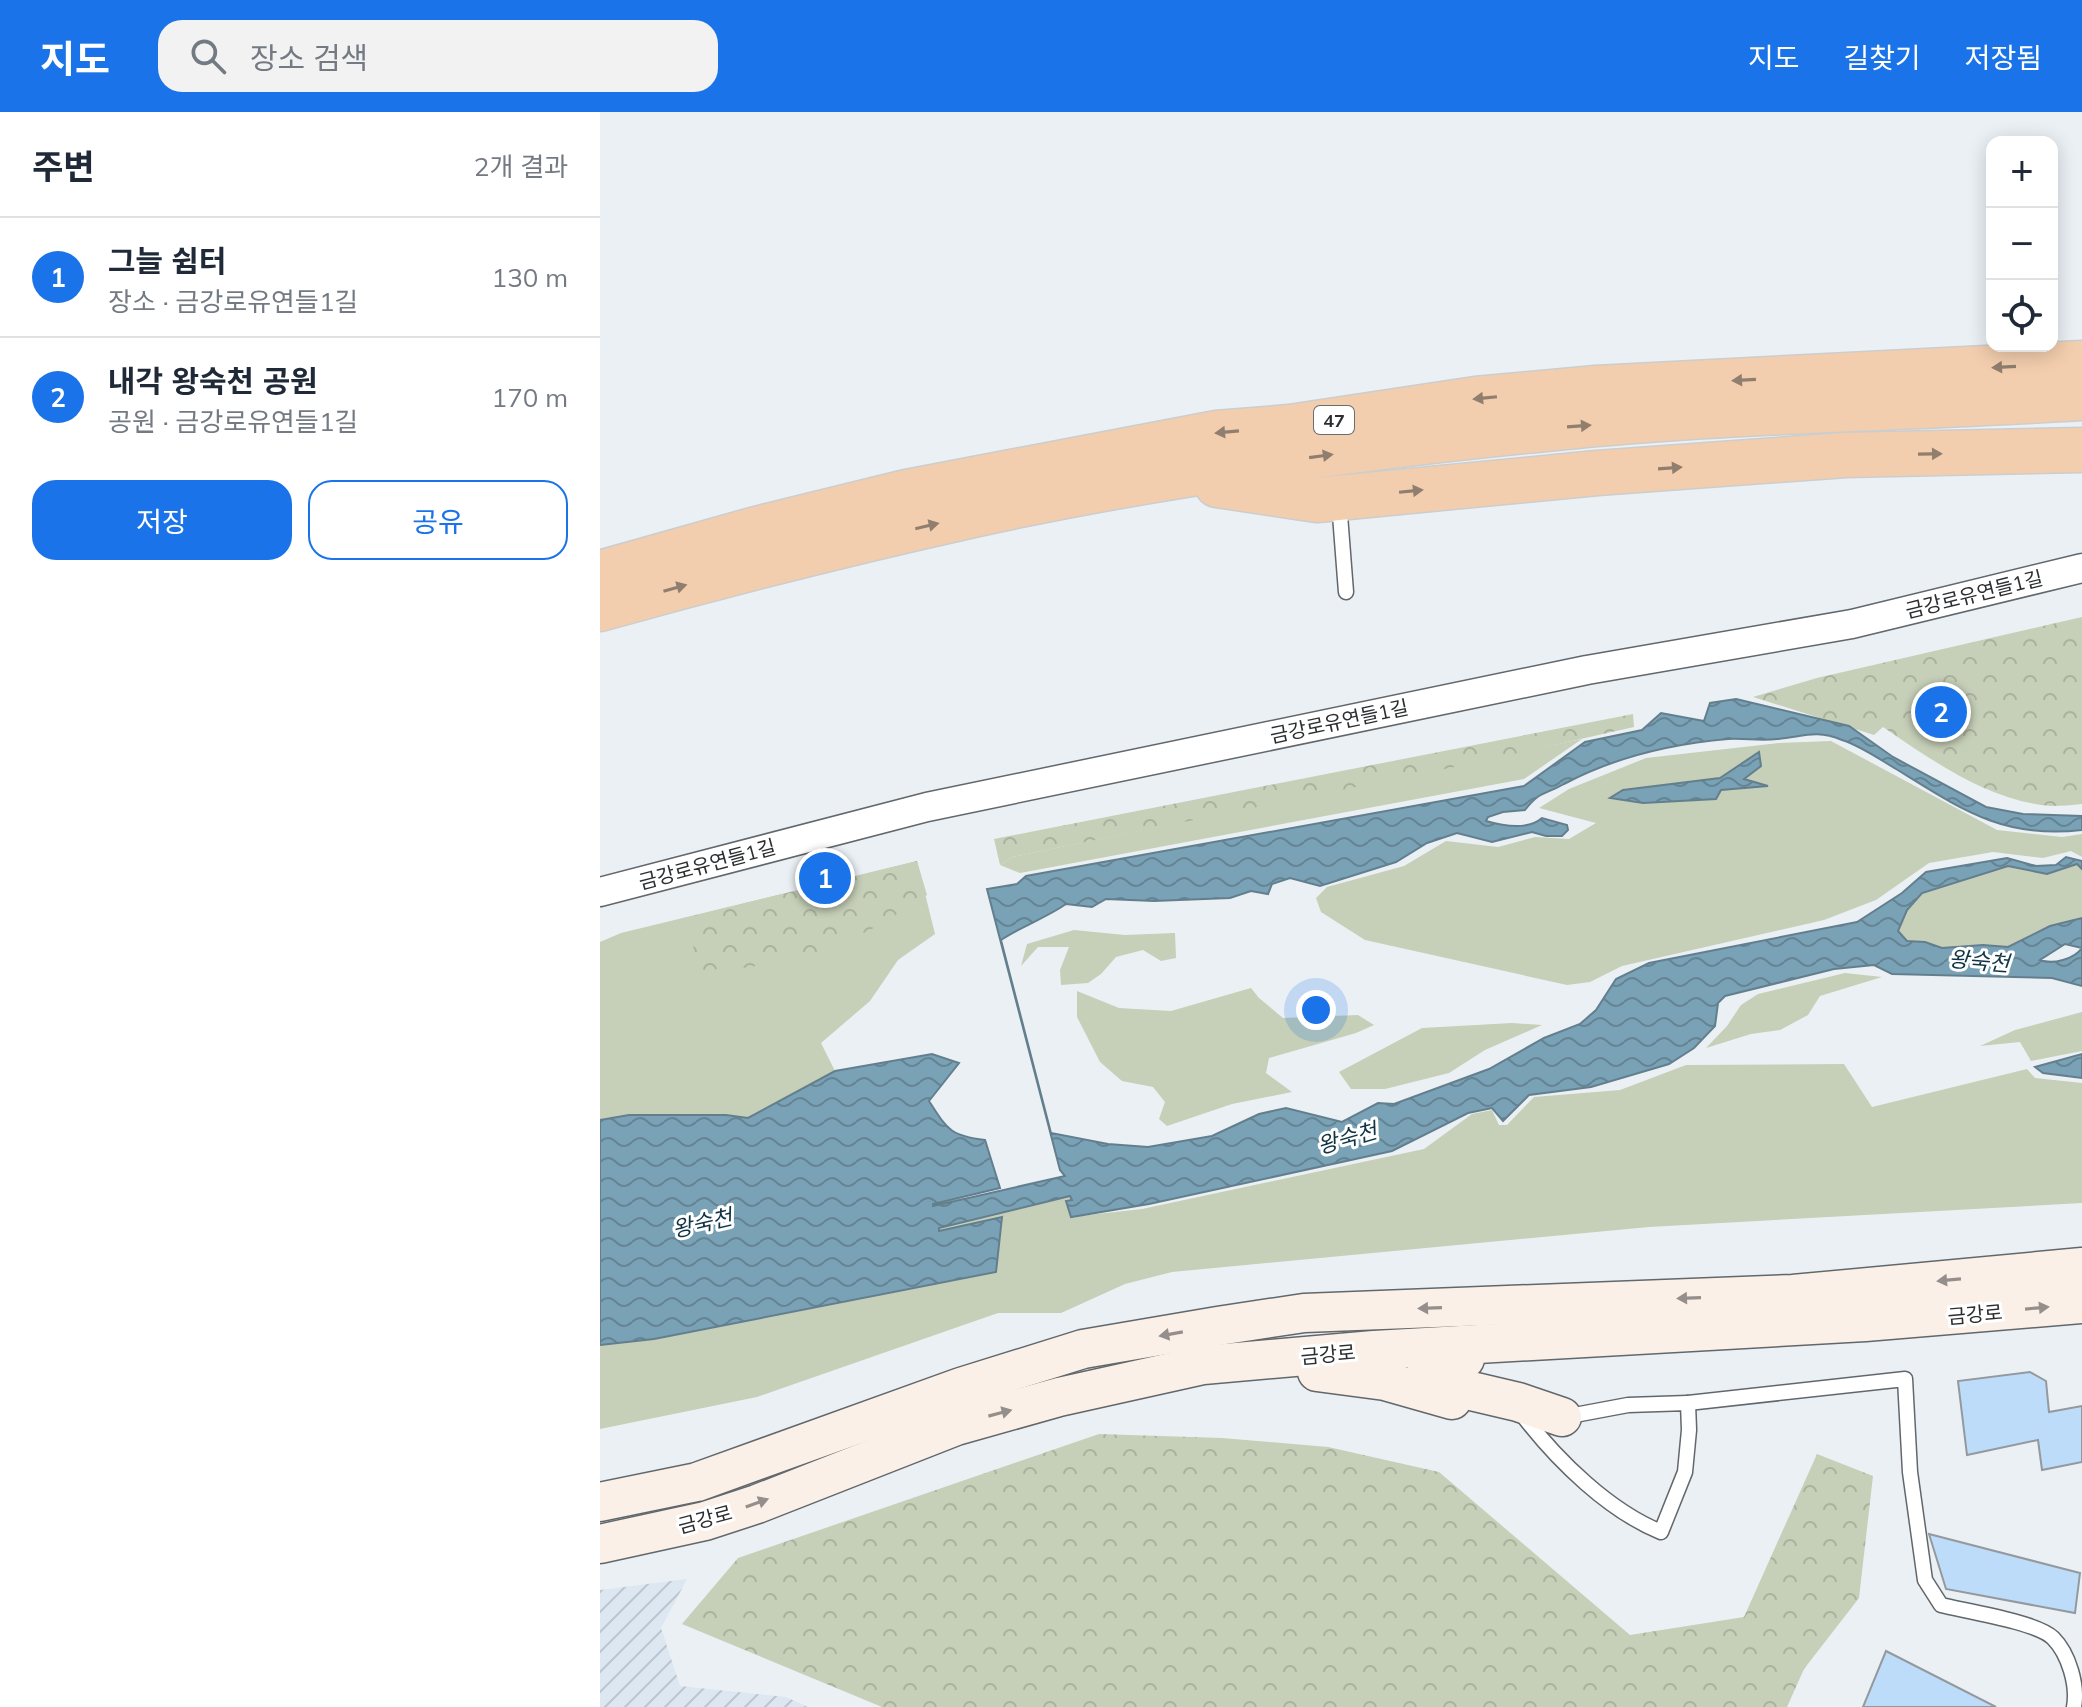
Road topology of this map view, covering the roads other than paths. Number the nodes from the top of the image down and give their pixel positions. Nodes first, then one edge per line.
1 (2082, 363) edge
2 (2082, 398) edge
3 (2082, 450) edge
4 (1167, 479) junction
5 (1338, 498) junction
6 (2082, 568) edge
7 (600, 573) edge
8 (1346, 592) dead end
9 (600, 609) edge
10 (600, 892) edge
11 (2082, 1267) edge
12 (2082, 1304) edge
13 (1950, 1316) junction
14 (1059, 1397) junction
15 (1688, 1403) junction
16 (1524, 1417) joint
17 (1562, 1417) joint
18 (600, 1502) edge
19 (600, 1544) edge
20 (2074, 1707) edge

1 -> 7 highway, 47
4 -> 2 highway, 47
5 -> 3 highway
4 - 5 highway
9 -> 4 highway, 47
5 - 8 lane
6 - 10 street, 금강로유연들1길
11 -> 18 main road, 금강로
13 -> 12 main road, 금강로
13 - 14 main road, 금강로
13 - 17 main road
14 - 16 main road
19 -> 14 main road, 금강로
15 - 16 lane
15 - 17 lane
15 - 20 lane

